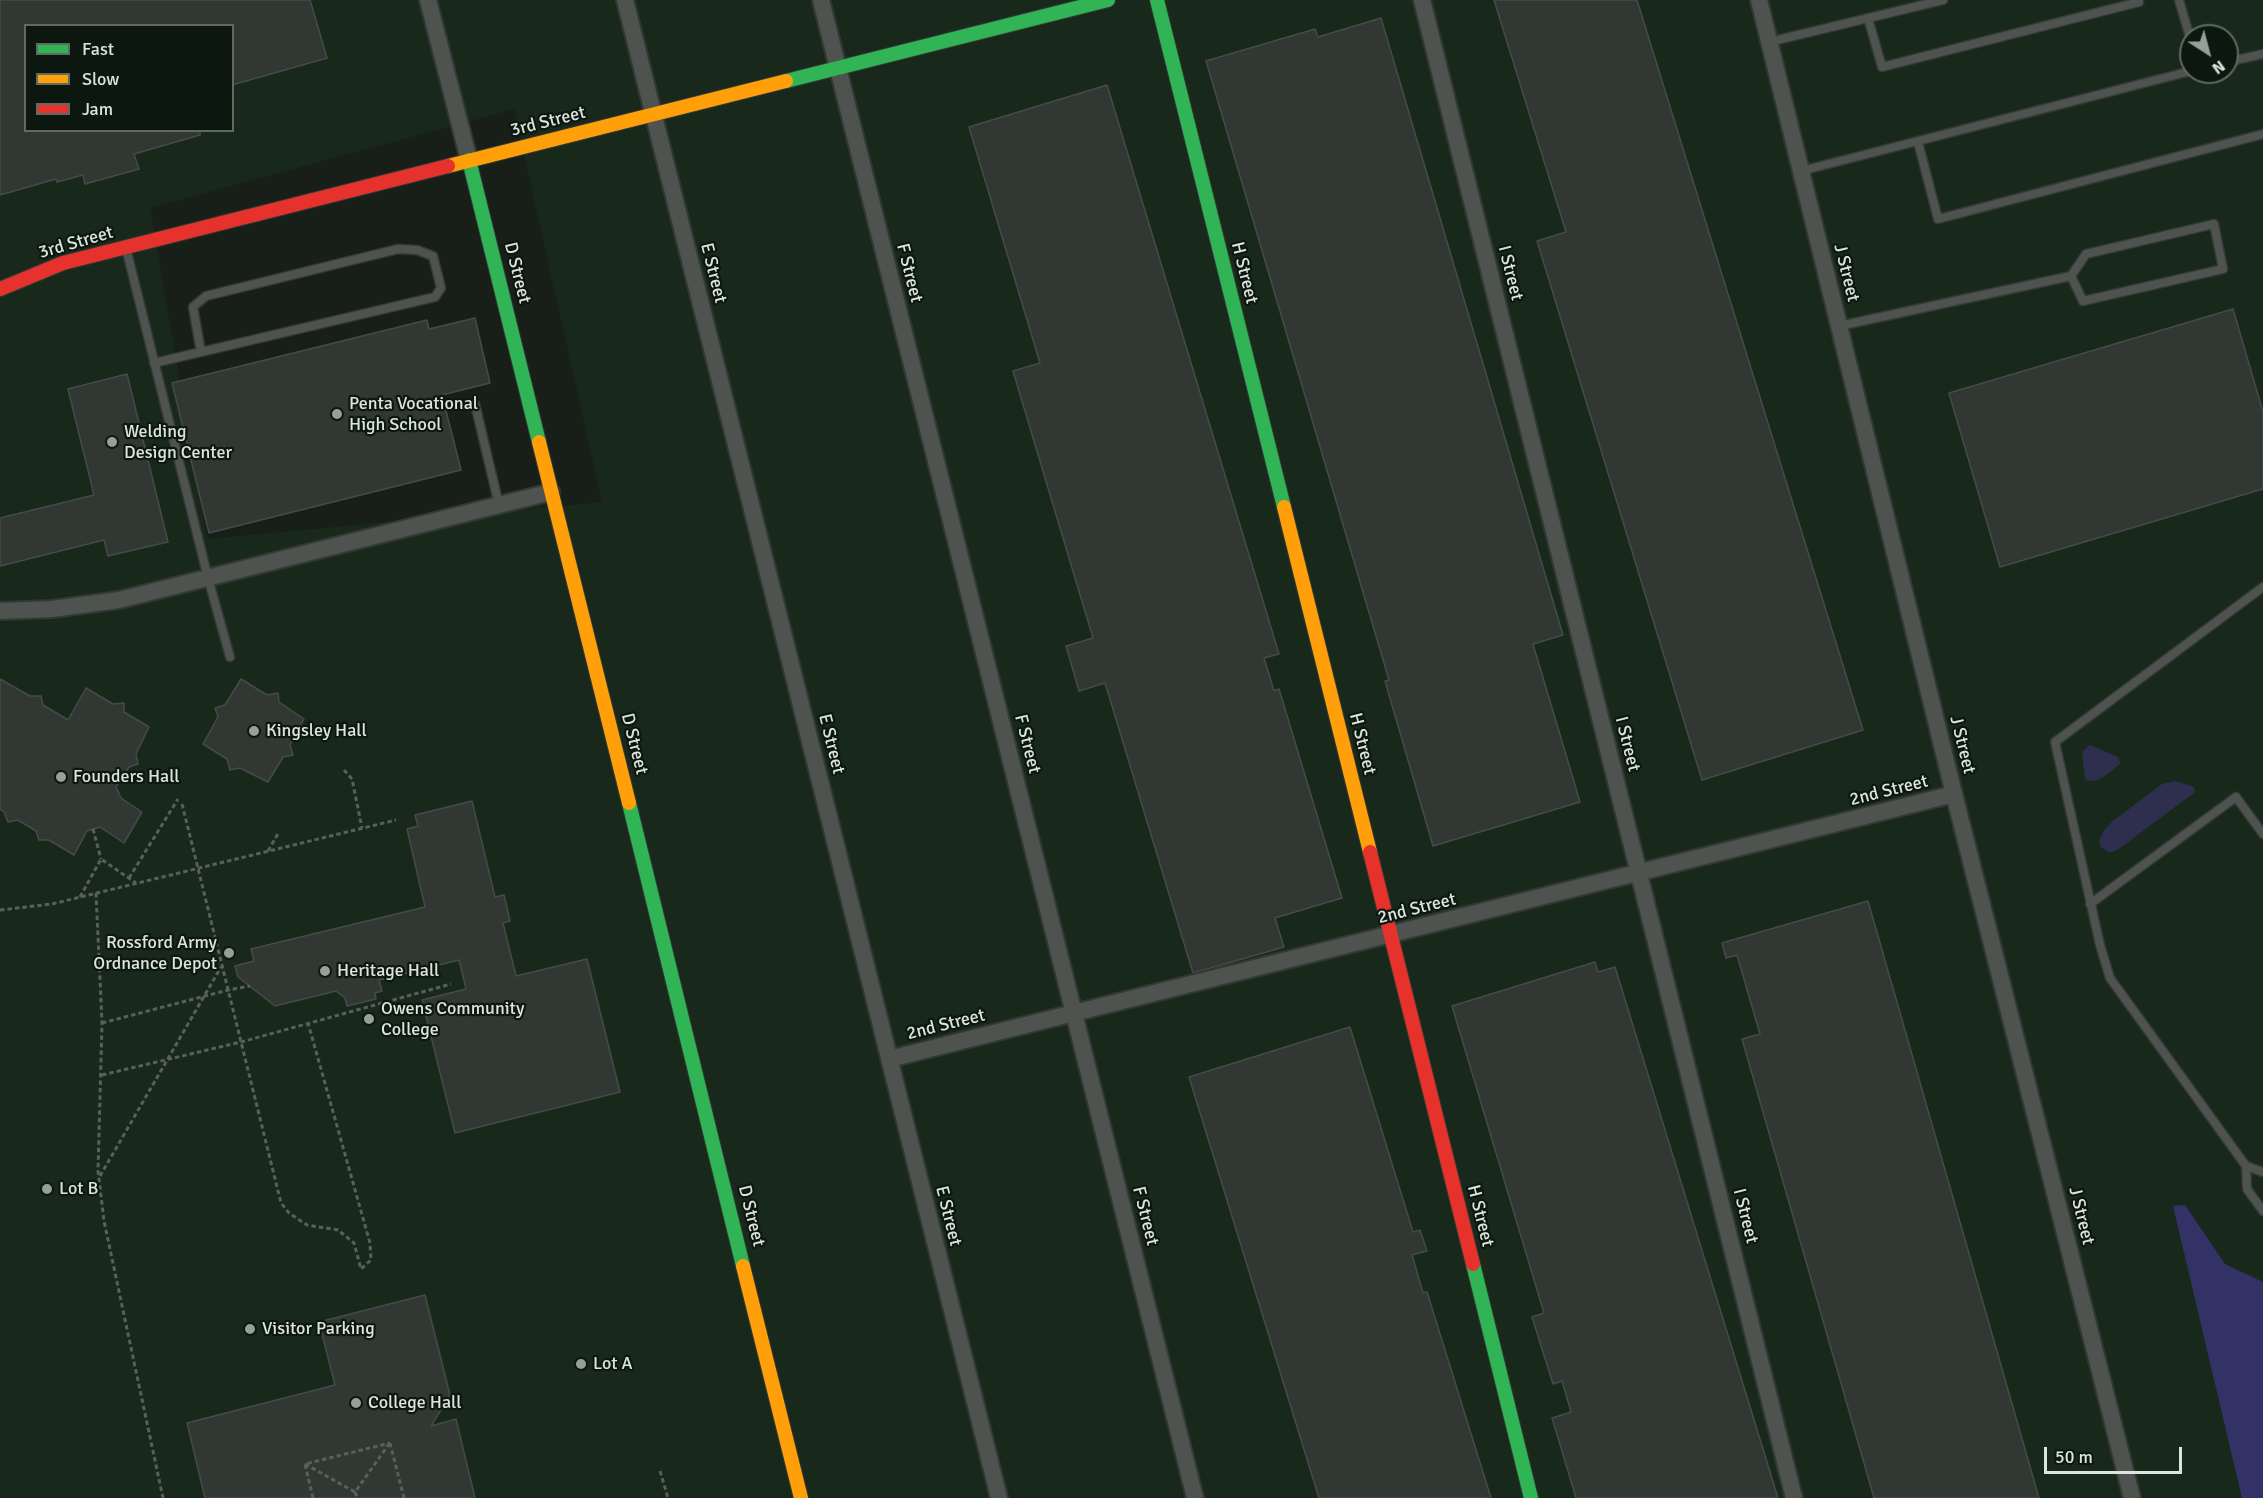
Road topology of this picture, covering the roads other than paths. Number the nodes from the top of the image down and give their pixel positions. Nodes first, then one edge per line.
1 (429, 0) edge
2 (626, 0) edge
3 (821, 0) edge
4 (1108, 0) edge
5 (1157, 0) edge
6 (1422, 0) edge
7 (1759, 0) edge
8 (1943, 0) edge
9 (2138, 0) edge
10 (2178, 0) edge
11 (1868, 18) junction
12 (2186, 24) edge
13 (1769, 42) junction
14 (2263, 54) edge
15 (2239, 59) edge
16 (838, 68) junction
17 (2179, 74) edge
18 (654, 114) junction
19 (2263, 134) edge
20 (1918, 142) junction
21 (469, 160) junction
22 (1801, 171) junction
23 (126, 247) junction
24 (2071, 276) junction
25 (0, 289) edge
26 (1839, 326) junction
27 (201, 352) junction
28 (154, 363) junction
29 (475, 404) dead end
30 (551, 492) junction
31 (500, 505) junction
32 (208, 578) junction
33 (2263, 587) edge
34 (0, 611) edge
35 (230, 657) dead end
36 (1954, 794) junction
37 (2263, 834) edge
38 (1640, 874) junction
39 (2090, 904) junction
40 (1392, 935) junction
41 (1073, 1014) junction
42 (889, 1059) junction
43 (2246, 1166) junction
44 (2263, 1172) edge
45 (2263, 1210) edge
46 (801, 1498) edge
47 (999, 1498) edge
48 (1195, 1498) edge
49 (1531, 1498) edge
50 (1794, 1498) edge
51 (2132, 1498) edge

1 - 21 street, D Street
2 - 18 street, E Street
3 - 16 street, F Street
4 - 16 street, 3rd Street
5 - 40 street, H Street
6 - 38 street, I Street
7 - 13 street, J Street
8 - 11 lane
9 - 11 lane
10 - 12 lane
11 - 13 lane
13 - 22 street, J Street
14 - 15 lane
16 - 18 street, 3rd Street
16 - 41 street, F Street
17 - 20 lane
18 - 21 street, 3rd Street
18 - 42 street, E Street
19 - 20 lane
20 - 22 lane
21 - 23 street, 3rd Street
21 - 30 street, D Street
22 - 26 street, J Street
23 - 25 street, 3rd Street
23 - 28 lane
24 - 24 lane
24 - 26 lane
26 - 36 street, J Street
27 - 27 lane
27 - 28 lane
28 - 32 lane
29 - 31 lane
30 - 31 street
30 - 46 street, D Street
31 - 32 street
32 - 34 street
32 - 35 lane
33 - 39 lane
36 - 38 street, 2nd Street
36 - 51 street, J Street
37 - 39 lane
38 - 40 street, 2nd Street
38 - 50 street, I Street
39 - 43 lane
40 - 41 street, 2nd Street
40 - 49 street, H Street
41 - 42 street, 2nd Street
41 - 48 street, F Street
42 - 47 street, E Street
43 - 44 lane
43 - 45 lane

